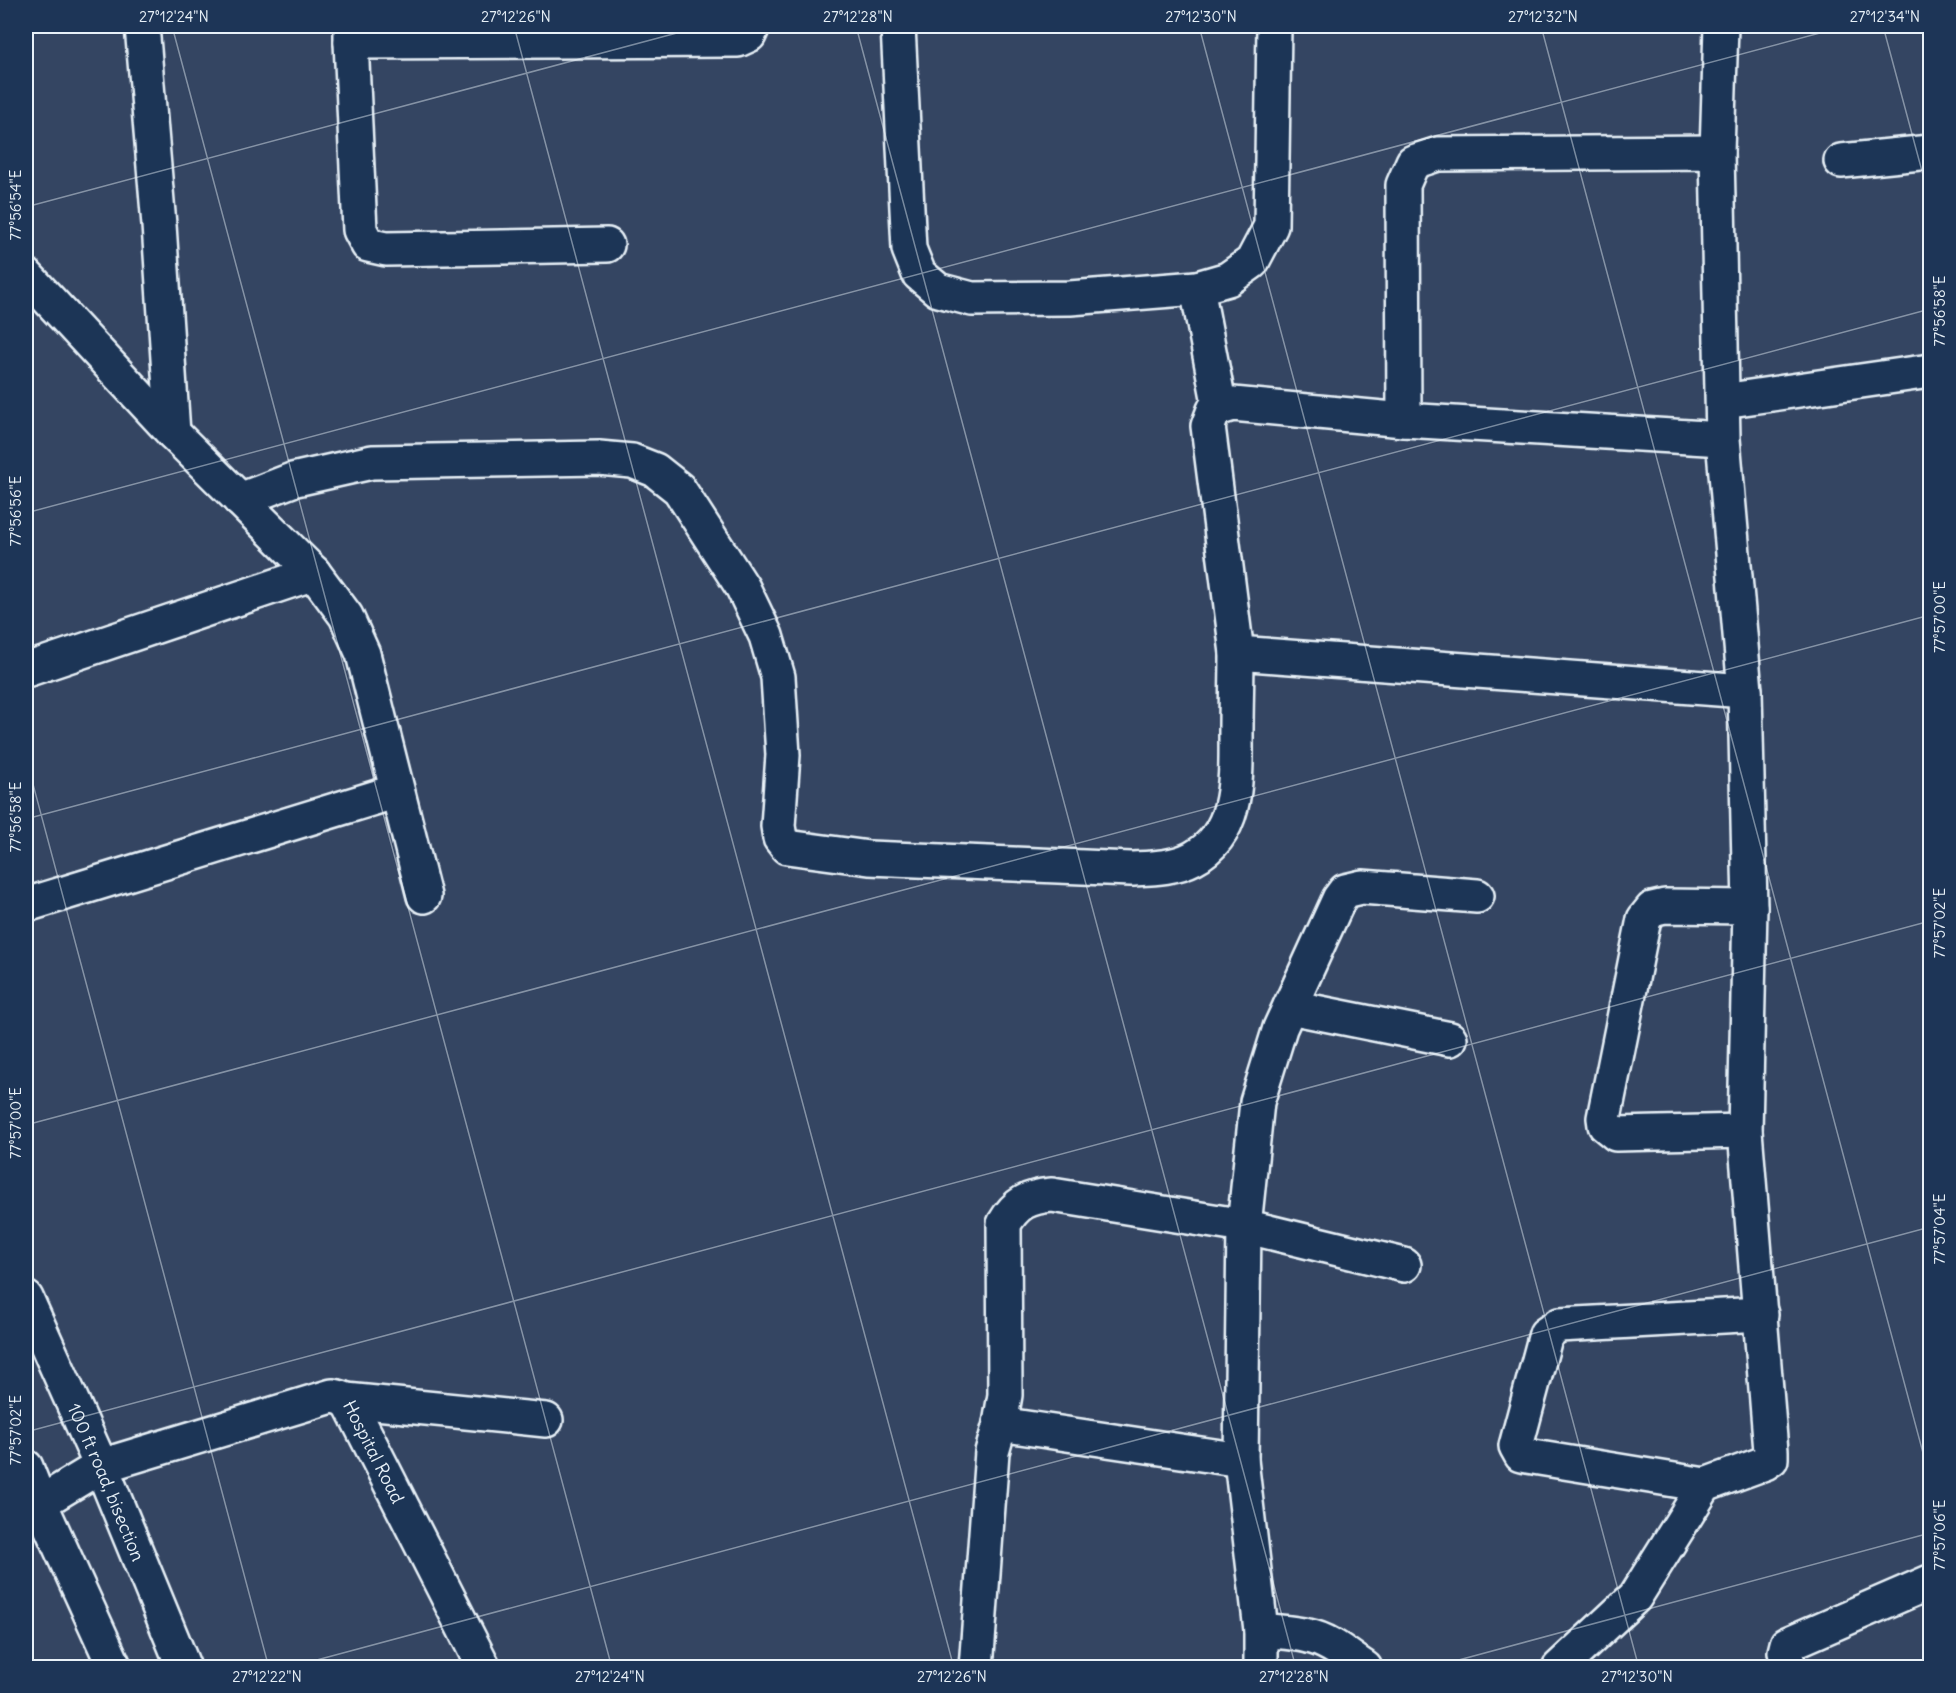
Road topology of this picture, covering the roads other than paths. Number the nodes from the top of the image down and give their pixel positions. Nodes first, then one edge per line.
1 (142, 26) edge
2 (753, 26) edge
3 (898, 26) edge
4 (1274, 26) edge
5 (1721, 26) edge
6 (351, 34) edge
7 (1717, 152) junction
8 (1930, 152) edge
9 (1841, 161) dead end
10 (606, 245) dead end
11 (26, 274) edge
12 (1197, 288) junction
13 (1930, 371) edge
14 (1723, 401) junction
15 (1220, 408) junction
16 (1404, 420) junction
17 (173, 433) junction
18 (1723, 439) junction
19 (240, 500) junction
20 (314, 573) junction
21 (1237, 653) junction
22 (26, 670) edge
23 (1745, 691) junction
24 (397, 791) junction
25 (424, 896) dead end
26 (1477, 896) dead end
27 (26, 905) edge
28 (1750, 907) junction
29 (1290, 1007) junction
30 (1450, 1039) dead end
31 (1745, 1131) junction
32 (1244, 1226) junction
33 (1404, 1265) dead end
34 (26, 1298) edge
35 (1761, 1314) junction
36 (346, 1400) junction
37 (546, 1420) dead end
38 (1000, 1424) junction
39 (1241, 1460) junction
40 (101, 1466) junction
41 (26, 1467) edge
42 (1705, 1485) junction
43 (40, 1503) junction
44 (1930, 1582) edge
45 (1261, 1630) junction
46 (115, 1668) edge
47 (184, 1668) edge
48 (484, 1668) edge
49 (976, 1668) edge
50 (1261, 1668) edge
51 (1365, 1668) edge
52 (1559, 1668) edge
53 (1791, 1668) edge

1 - 17 street
2 - 6 street
3 - 12 street
4 - 12 street
5 - 7 street
6 - 10 street
7 - 14 street
7 - 16 street
8 - 9 street
11 - 17 street
12 - 15 street
13 - 14 street
14 - 18 street
15 - 16 street
15 - 21 street
16 - 18 street
17 - 19 street
18 - 23 street
19 - 20 street
19 - 21 street
20 - 22 street
20 - 24 street
21 - 23 street
23 - 28 street
24 - 25 street
24 - 27 street
26 - 29 street
28 - 31 street
28 - 31 street
29 - 30 street
29 - 32 street
31 - 35 street
32 - 33 street
32 - 38 street
32 - 39 street
34 - 40 street, 100 ft road, bisection
35 - 42 street
35 - 42 street
36 - 37 street
36 - 40 street, Hospital Road
36 - 48 street, Hospital Road
38 - 39 street
38 - 49 street
39 - 45 street
40 - 43 street, Hospital Road
40 - 47 street, 100 ft road, bisection
41 - 43 street
42 - 52 street
43 - 46 street
44 - 53 street
45 - 50 street
45 - 51 street

